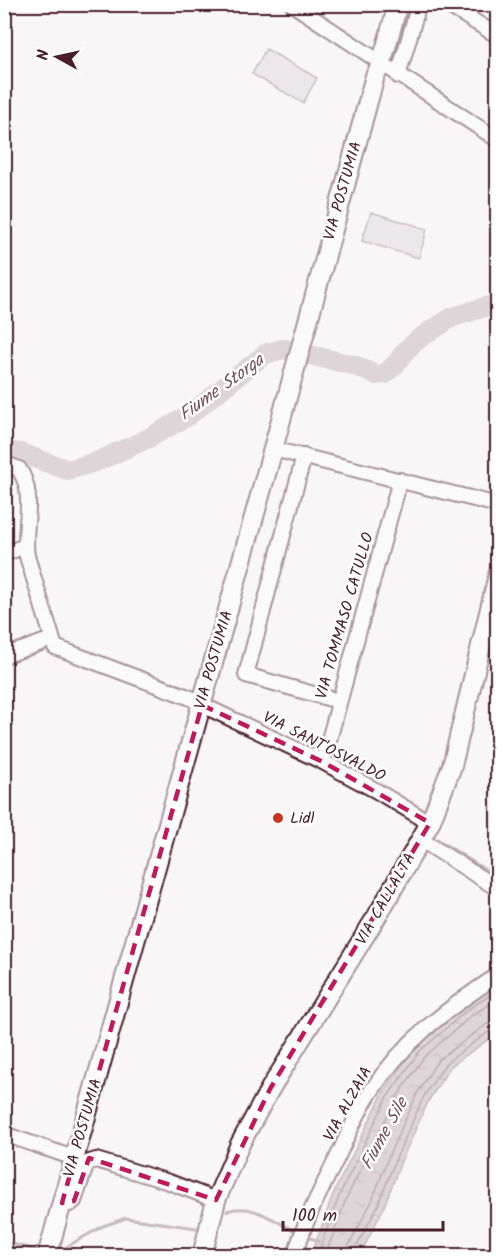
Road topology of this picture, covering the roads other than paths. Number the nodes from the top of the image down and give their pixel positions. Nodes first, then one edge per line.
1 (292, 4) edge
2 (398, 4) edge
3 (419, 4) edge
4 (446, 4) edge
5 (498, 36) edge
6 (381, 65) junction
7 (398, 76) junction
8 (498, 140) edge
9 (273, 449) junction
10 (304, 456) junction
11 (4, 464) edge
12 (400, 480) junction
13 (498, 505) edge
14 (25, 546) junction
15 (4, 554) edge
16 (498, 575) edge
17 (492, 623) edge
18 (59, 647) junction
19 (4, 656) edge
20 (338, 701) junction
21 (202, 705) junction
22 (323, 762) junction
23 (430, 823) junction
24 (420, 839) junction
25 (498, 889) edge
26 (498, 975) edge
27 (4, 1134) edge
28 (74, 1158) junction
29 (216, 1200) junction
30 (62, 1203) junction
31 (47, 1256) edge
32 (202, 1256) edge
33 (295, 1256) edge

1 - 6 street
2 - 6 street, VIA POSTUMIA
3 - 7 street
4 - 5 street
6 - 7 street
6 - 9 street, VIA POSTUMIA
7 - 8 street
9 - 10 street
9 - 21 street, VIA POSTUMIA
10 - 12 street
10 - 20 street
11 - 14 street
12 - 13 street
12 - 20 street, VIA TOMMASO CATULLO
14 - 15 street
14 - 18 street
16 - 17 street, VIA CALLALTA
17 - 23 street, VIA CALLALTA
18 - 19 street
18 - 21 street, VIA SANT'OSVALDO
20 - 22 street, VIA TOMMASO CATULLO
21 - 22 street, VIA SANT'OSVALDO
21 - 28 street, VIA POSTUMIA
22 - 23 street, VIA SANT'OSVALDO
23 - 24 street, VIA CALLALTA
24 - 25 street
24 - 29 street, VIA CALLALTA
26 - 33 street, VIA ALZAIA
27 - 28 street
28 - 30 street, VIA POSTUMIA
29 - 30 street
29 - 32 street, VIA CALLALTA
30 - 31 street, VIA POSTUMIA

